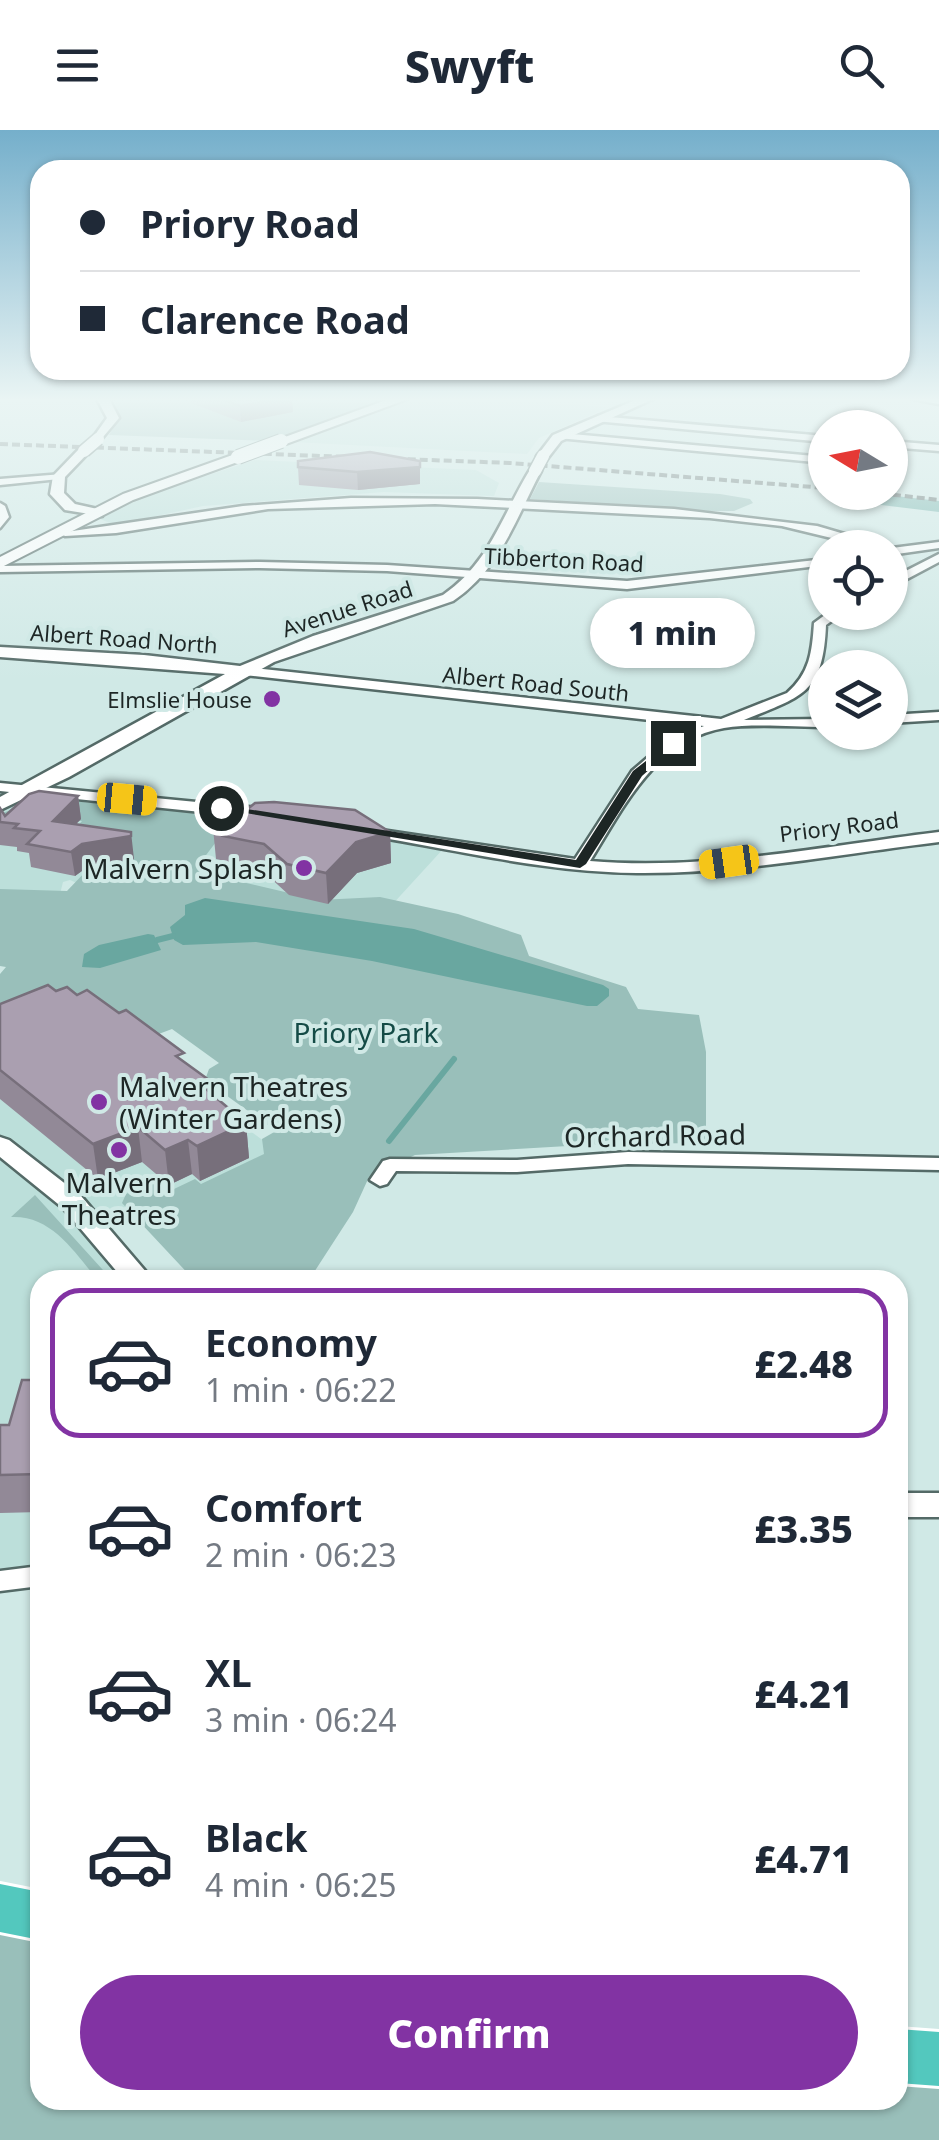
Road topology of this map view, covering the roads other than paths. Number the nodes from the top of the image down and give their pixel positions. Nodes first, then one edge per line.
1 (57, 493) edge
2 (140, 493) edge
3 (524, 493) edge
4 (520, 503) junction
5 (0, 506) edge
6 (97, 513) junction
7 (0, 524) edge
8 (825, 530) edge
9 (66, 533) junction
10 (939, 545) edge
11 (908, 548) edge
12 (939, 557) edge
13 (908, 558) edge
14 (2, 563) edge
15 (808, 564) edge
16 (924, 565) junction
17 (908, 574) edge
18 (481, 575) junction
19 (820, 630) edge
20 (0, 652) edge
21 (244, 670) junction
22 (939, 716) edge
23 (908, 718) edge
24 (808, 723) edge
25 (726, 724) junction
26 (0, 787) edge
27 (29, 791) junction
28 (0, 804) edge
29 (283, 817) edge
30 (352, 828) edge
31 (939, 837) edge
32 (580, 864) junction
33 (0, 1145) edge
34 (939, 1164) edge
35 (380, 1180) dead end
36 (130, 1270) edge
37 (908, 1505) edge
38 (939, 1505) edge
39 (30, 1577) edge
40 (0, 1581) edge
41 (0, 1908) edge
42 (30, 1914) edge
43 (908, 2057) edge
44 (939, 2059) edge

1 - 6 street
2 - 6 main road, bridge
3 - 4 street, Avenue Road, bridge
4 - 8 street
4 - 9 street
4 - 18 street, Avenue Road
5 - 7 street
6 - 9 main road
9 - 14 main road
10 - 11 street
12 - 16 street
13 - 16 street
14 - 18 street, Tibberton Road
15 - 18 street, Tibberton Road
16 - 17 street
18 - 21 street, Avenue Road
19 - 25 street
20 - 21 street, Albert Road North
21 - 25 street, Albert Road South
21 - 27 street, Avenue Road
22 - 23 street
24 - 25 street, Albert Road South
25 - 32 street
26 - 27 street
27 - 28 street, Avenue Road
27 - 29 street
30 - 32 street, Priory Road
31 - 32 street, Priory Road
33 - 36 street
34 - 35 street, Orchard Road
37 - 38 street
39 - 40 street
41 - 42 highway
43 - 44 highway

